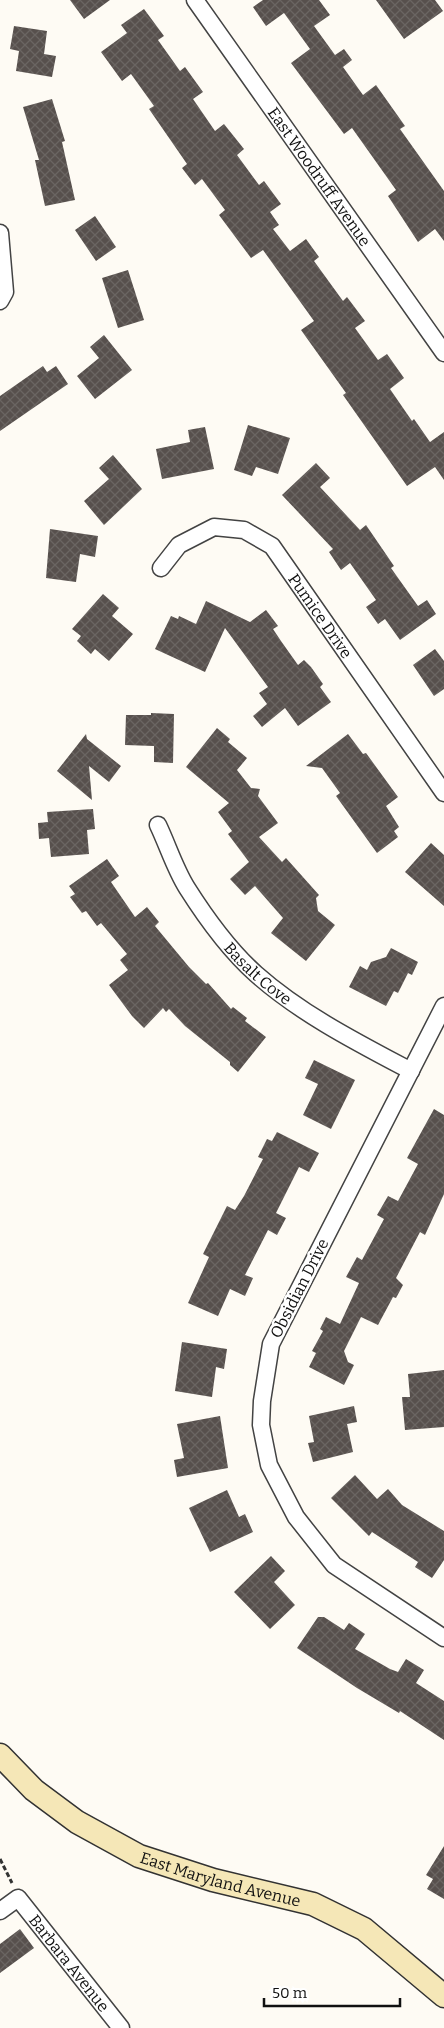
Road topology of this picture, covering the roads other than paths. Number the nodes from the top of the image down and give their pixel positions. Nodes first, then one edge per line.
1 (195, 0) edge
2 (0, 233) edge
3 (0, 302) edge
4 (444, 353) edge
5 (161, 568) dead end
6 (444, 793) edge
7 (158, 825) dead end
8 (444, 1006) edge
9 (410, 1071) junction
10 (444, 1638) edge
11 (0, 1755) edge
12 (0, 1911) edge
13 (444, 1996) edge
14 (121, 2028) edge

1 - 4 street, East Woodruff Avenue
2 - 3 street
5 - 6 street, Pumice Drive
7 - 9 street, Basalt Cove
8 - 9 street, Obsidian Drive
9 - 10 street, Obsidian Drive
11 - 13 street, East Maryland Avenue
12 - 14 street, Barbara Avenue

